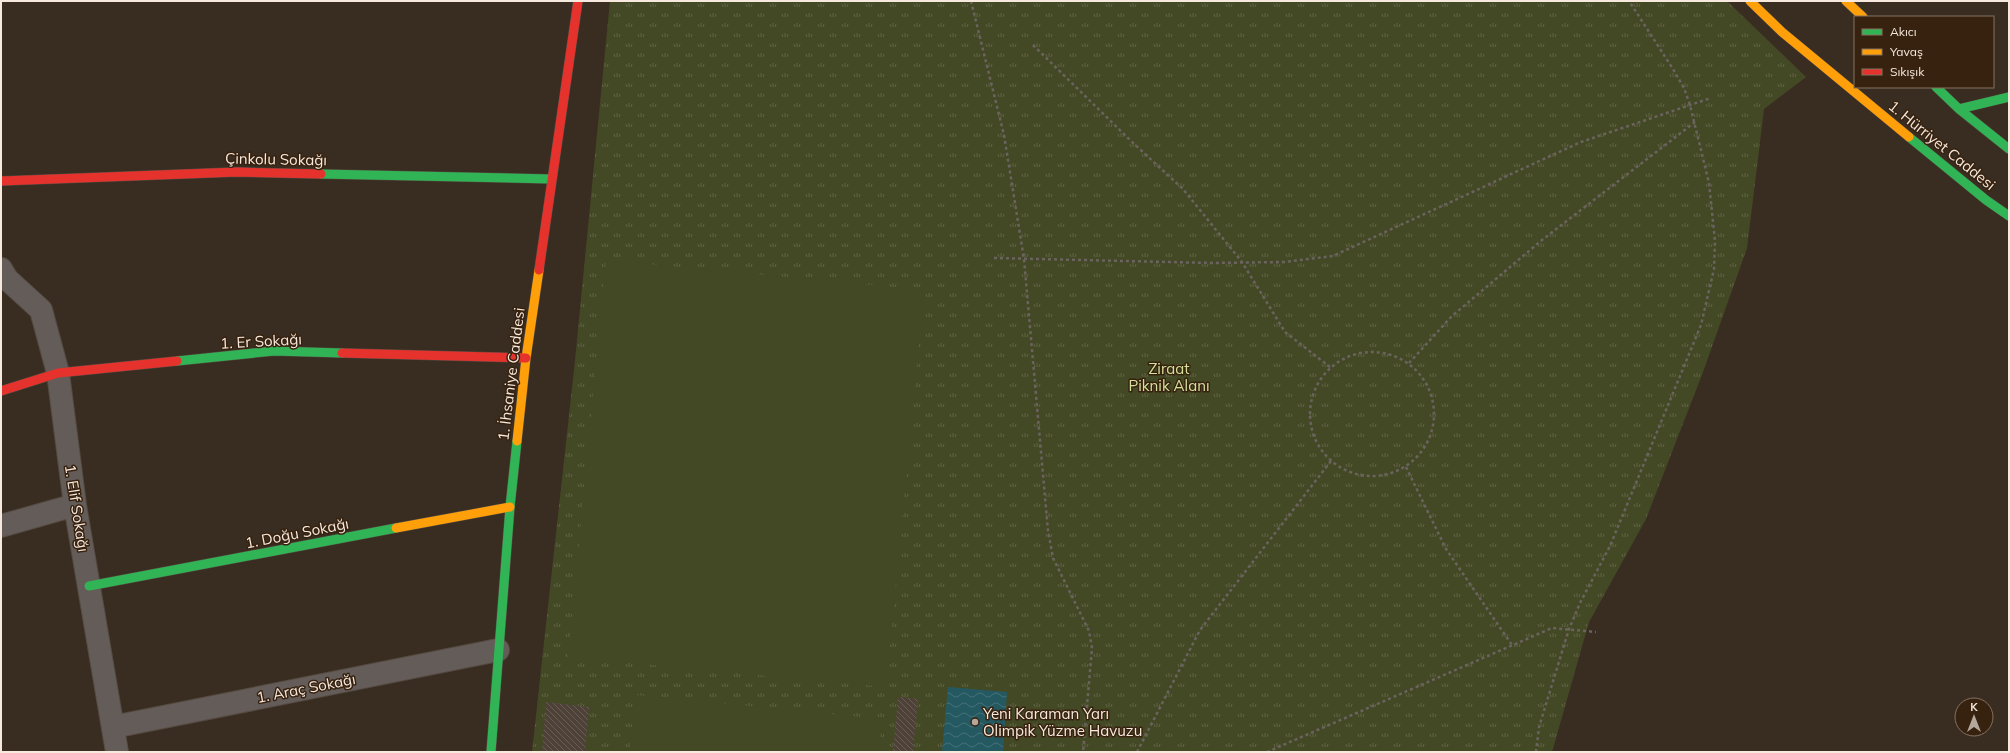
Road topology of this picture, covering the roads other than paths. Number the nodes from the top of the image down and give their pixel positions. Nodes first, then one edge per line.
1 (578, 1) edge
2 (1750, 1) edge
3 (1846, 1) edge
4 (1862, 16) edge
5 (1937, 88) edge
6 (2009, 97) edge
7 (1959, 109) junction
8 (2009, 149) edge
9 (551, 179) junction
10 (1, 181) edge
11 (1986, 200) junction
12 (2009, 210) edge
13 (2009, 216) edge
14 (3, 277) edge
15 (526, 358) junction
16 (58, 372) junction
17 (1, 391) edge
18 (75, 505) junction
19 (510, 507) junction
20 (1, 526) edge
21 (89, 586) junction
22 (498, 650) junction
23 (113, 727) junction
24 (117, 752) edge
25 (491, 752) edge

1 - 9 street, 1. İhsaniye Caddesi
2 - 11 street, 1. Hürriyet Caddesi
3 - 4 street
5 - 7 street
6 - 7 street
7 - 8 street
9 - 10 street, Çinkolu Sokağı
9 - 15 street, 1. İhsaniye Caddesi
11 - 12 street
11 - 13 street, 1. Hürriyet Caddesi
14 - 16 street, 1. Elif Sokağı
15 - 16 street, 1. Er Sokağı
15 - 19 street, 1. İhsaniye Caddesi
16 - 17 street, 1. Er Sokağı
16 - 18 street, 1. Elif Sokağı
18 - 20 street
18 - 21 street, 1. Elif Sokağı
19 - 21 street, 1. Doğu Sokağı
19 - 22 street, 1. İhsaniye Caddesi
21 - 23 street, 1. Elif Sokağı
22 - 23 street, 1. Araç Sokağı
22 - 25 street, 1. İhsaniye Caddesi
23 - 24 street, 1. Elif Sokağı

